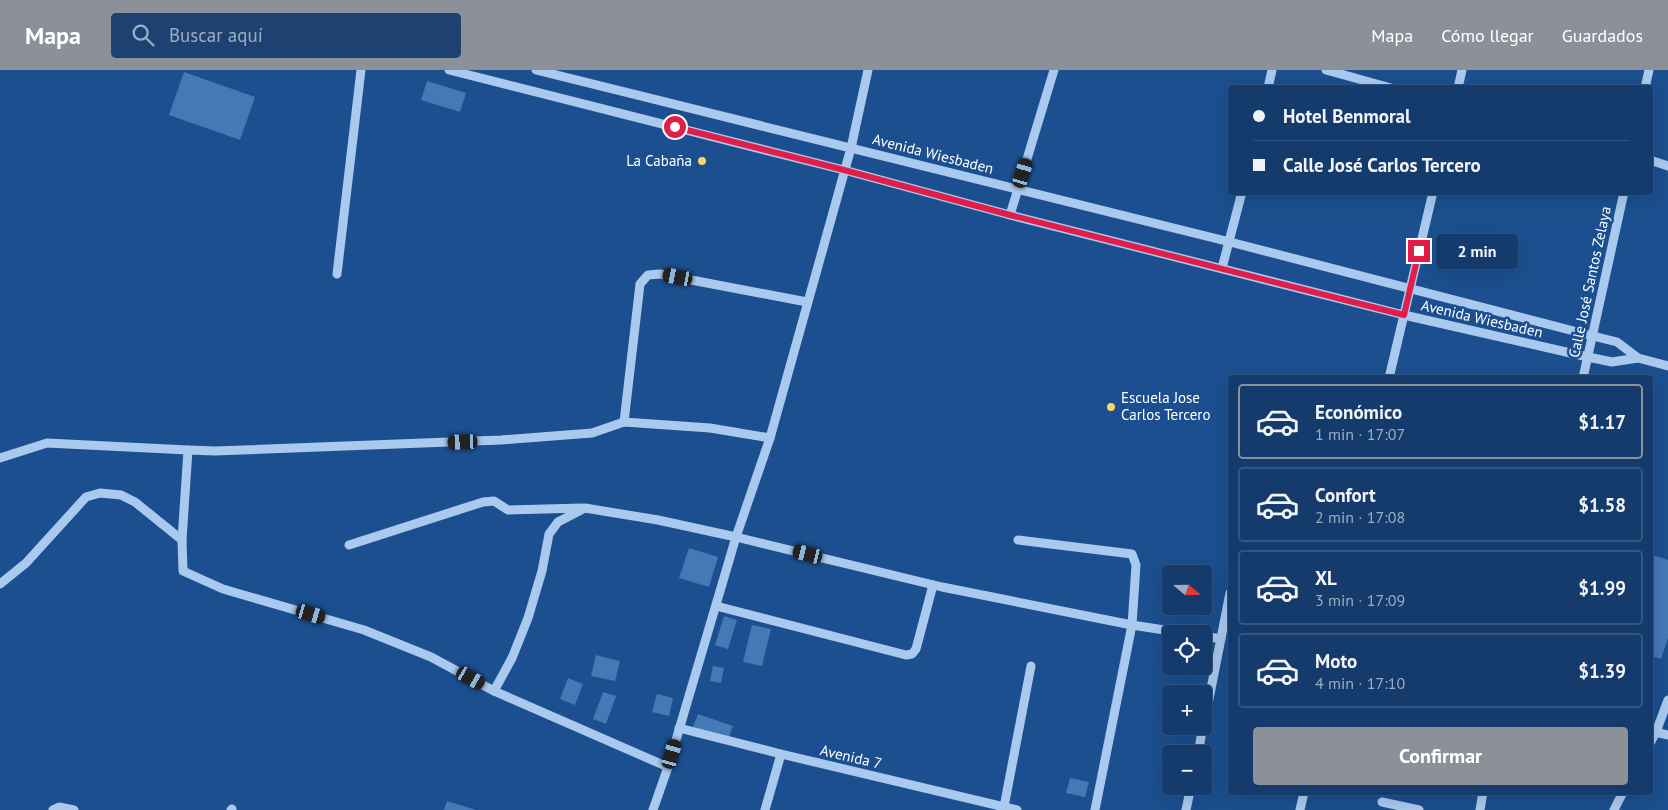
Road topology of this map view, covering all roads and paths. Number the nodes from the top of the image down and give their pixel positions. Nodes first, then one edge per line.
1 (361, 70) edge
2 (450, 70) edge
3 (536, 70) edge
4 (868, 70) edge
5 (1054, 70) edge
6 (1272, 70) edge
7 (1326, 70) edge
8 (1462, 70) edge
9 (1649, 70) edge
10 (1269, 85) edge
11 (1380, 85) edge
12 (1459, 85) edge
13 (1646, 85) edge
14 (851, 148) junction
15 (1653, 161) edge
16 (1668, 166) edge
17 (844, 170) junction
18 (1018, 190) junction
19 (1241, 195) edge
20 (1432, 195) edge
21 (1623, 195) edge
22 (1010, 215) junction
23 (1230, 242) junction
24 (1222, 268) junction
25 (337, 274) dead end
26 (1410, 290) junction
27 (807, 302) junction
28 (1404, 315) junction
29 (1593, 336) junction
30 (1588, 357) junction
31 (1638, 358) junction
32 (1668, 366) edge
33 (1390, 375) edge
34 (1584, 375) edge
35 (624, 422) junction
36 (770, 438) junction
37 (188, 450) junction
38 (0, 458) edge
39 (585, 508) junction
40 (736, 537) junction
41 (182, 540) junction
42 (1018, 540) dead end
43 (349, 544) dead end
44 (0, 584) edge
45 (933, 585) junction
46 (716, 606) junction
47 (1228, 621) edge
48 (1132, 625) junction
49 (1162, 630) edge
50 (1212, 637) edge
51 (1221, 639) junction
52 (1031, 666) dead end
53 (1212, 685) edge
54 (494, 691) junction
55 (1668, 700) edge
56 (679, 728) junction
57 (1653, 731) edge
58 (1668, 735) edge
59 (781, 754) junction
60 (668, 767) junction
61 (1189, 795) edge
62 (1303, 795) edge
63 (1483, 795) edge
64 (1622, 795) edge
65 (1382, 802) dead end
66 (1004, 807) junction
67 (54, 810) edge
68 (74, 810) edge
69 (653, 810) edge
70 (765, 810) edge
71 (1017, 810) edge
72 (1095, 810) edge
73 (1186, 810) edge
74 (1300, 810) edge
75 (1418, 810) edge
76 (1480, 810) edge
77 (1614, 810) edge

1 - 25 street
2 - 17 street, Avenida Wiesbaden
3 - 14 street, Avenida Wiesbaden
4 - 14 street
5 - 18 street
6 - 10 street
7 - 11 street
8 - 12 street
9 - 13 street
14 - 17 street
14 - 18 street, Avenida Wiesbaden
15 - 16 street
17 - 22 street, Avenida Wiesbaden
17 - 27 street
18 - 22 street
18 - 23 street, Avenida Wiesbaden
19 - 23 street
20 - 26 street
21 - 29 street, Calle José Santos Zelaya
22 - 24 street, Avenida Wiesbaden
23 - 24 street
23 - 26 street, Avenida Wiesbaden
24 - 28 street, Avenida Wiesbaden
26 - 28 street
26 - 29 street, Avenida Wiesbaden
27 - 35 street
27 - 36 street
28 - 30 street, Avenida Wiesbaden
28 - 33 street
29 - 30 street, Calle José Santos Zelaya
29 - 31 street, Avenida Wiesbaden
30 - 31 street, Avenida Wiesbaden
30 - 34 street, Calle José Santos Zelaya
31 - 32 street, Avenida Wiesbaden
35 - 36 street
35 - 37 street
36 - 40 street
37 - 38 street
37 - 41 street
39 - 40 street
39 - 43 street
39 - 54 street
40 - 45 street
40 - 46 street
41 - 44 street
41 - 54 street
42 - 48 street
45 - 46 street
45 - 48 street
46 - 56 street
47 - 51 street
48 - 49 street
48 - 72 street
50 - 51 street
51 - 53 street
52 - 66 street
54 - 60 street
55 - 57 street
56 - 59 street, Avenida 7
56 - 60 street
57 - 58 street
59 - 66 street, Avenida 7
59 - 70 street
60 - 69 street
61 - 73 street
62 - 74 street
63 - 76 street
64 - 77 street
65 - 75 street
66 - 71 street, Avenida 7
67 - 68 street

